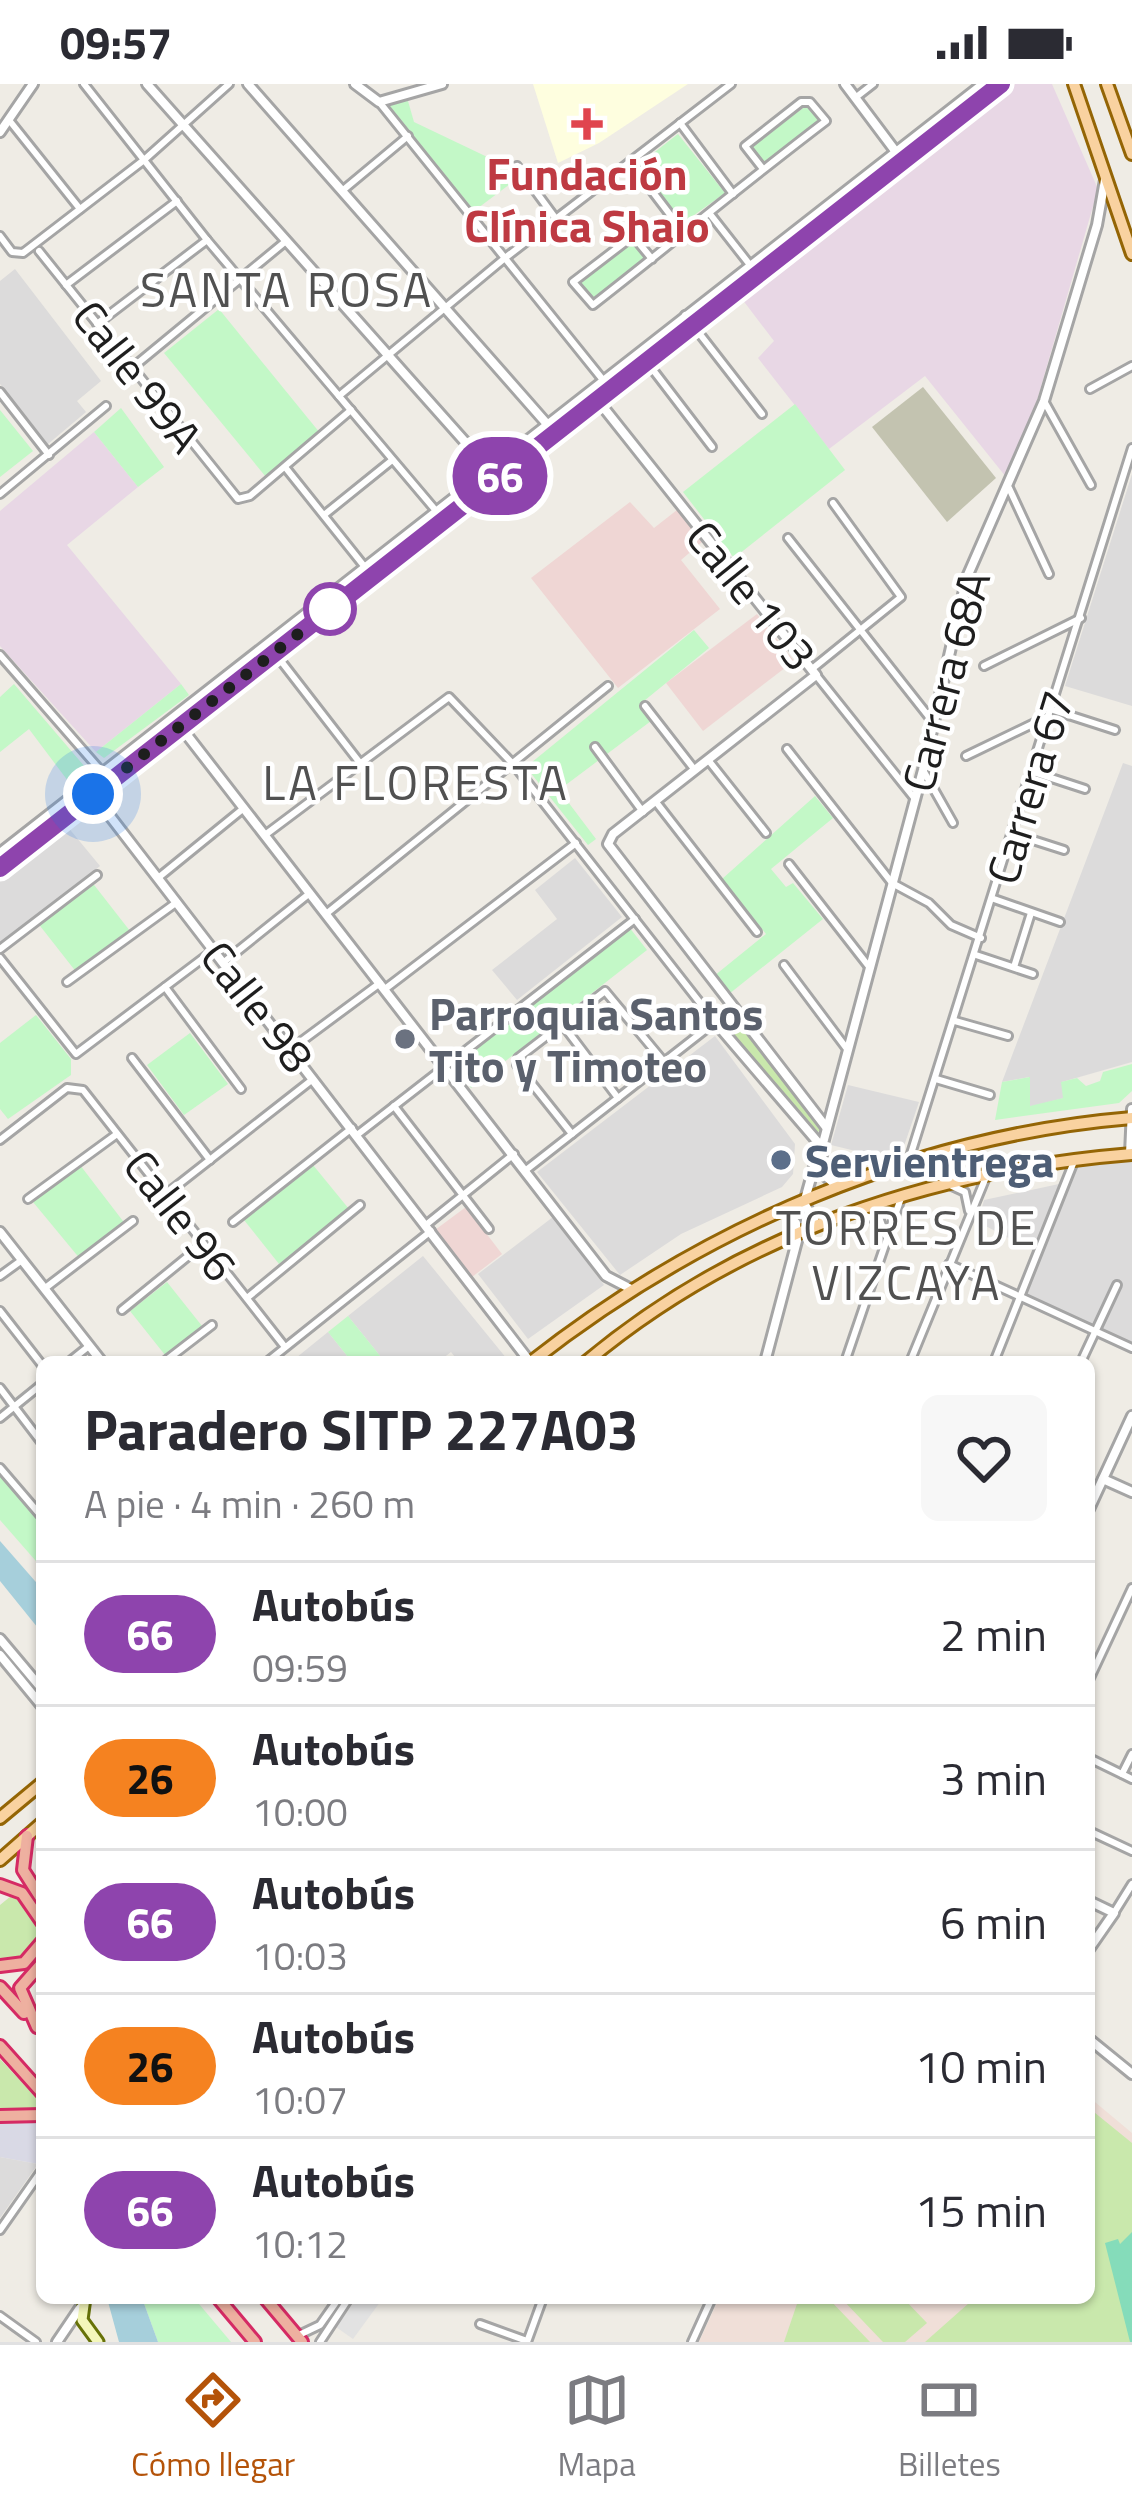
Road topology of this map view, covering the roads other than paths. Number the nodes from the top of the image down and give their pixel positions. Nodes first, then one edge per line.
1 (33, 84) edge
2 (84, 84) edge
3 (147, 84) edge
4 (229, 84) edge
5 (248, 84) edge
6 (355, 84) edge
7 (442, 84) edge
8 (730, 84) edge
9 (845, 84) edge
10 (874, 84) edge
11 (982, 84) edge
12 (1001, 84) edge
13 (1074, 84) edge
14 (1107, 84) edge
15 (855, 98) junction
16 (379, 102) junction
17 (9, 120) junction
18 (934, 122) junction
19 (680, 124) junction
20 (184, 125) junction
21 (941, 131) junction
22 (0, 132) edge
23 (408, 136) junction
24 (893, 154) junction
25 (1132, 154) edge
26 (144, 160) junction
27 (630, 162) junction
28 (517, 166) dead end
29 (896, 166) junction
30 (763, 169) junction
31 (1105, 178) junction
32 (342, 191) junction
33 (733, 194) junction
34 (177, 201) junction
35 (80, 209) junction
36 (710, 214) junction
37 (556, 219) junction
38 (1120, 221) junction
39 (1097, 225) junction
40 (684, 233) junction
41 (0, 236) edge
42 (207, 240) junction
43 (286, 241) junction
44 (39, 251) dead end
45 (1132, 254) edge
46 (506, 258) junction
47 (652, 259) junction
48 (750, 266) junction
49 (241, 281) junction
50 (66, 285) junction
51 (446, 308) junction
52 (685, 316) junction
53 (97, 324) junction
54 (692, 326) junction
55 (388, 356) junction
56 (647, 362) junction
57 (1132, 366) edge
58 (132, 368) junction
59 (603, 380) junction
60 (1090, 389) dead end
61 (590, 391) junction
62 (0, 392) edge
63 (340, 396) junction
64 (598, 401) junction
65 (1043, 401) junction
66 (106, 406) dead end
67 (351, 410) junction
68 (762, 414) dead end
69 (548, 424) junction
70 (712, 446) dead end
71 (1132, 448) edge
72 (49, 455) junction
73 (392, 460) junction
74 (285, 467) junction
75 (490, 470) junction
76 (498, 478) junction
77 (1091, 484) dead end
78 (1009, 488) junction
79 (0, 494) edge
80 (833, 503) dead end
81 (437, 512) junction
82 (324, 515) junction
83 (788, 538) dead end
84 (365, 567) junction
85 (1049, 574) dead end
86 (372, 576) junction
87 (1081, 618) junction
88 (860, 630) junction
89 (277, 644) junction
90 (0, 655) edge
91 (269, 657) junction
92 (281, 661) junction
93 (984, 666) dead end
94 (814, 672) junction
95 (608, 686) dead end
96 (645, 706) dead end
97 (1052, 712) junction
98 (933, 722) junction
99 (180, 726) junction
100 (1115, 730) dead end
101 (595, 747) dead end
102 (787, 749) dead end
103 (966, 756) dead end
104 (709, 761) junction
105 (360, 763) junction
106 (514, 765) junction
107 (922, 770) junction
108 (102, 772) junction
109 (695, 772) junction
110 (1034, 772) junction
111 (1085, 789) dead end
112 (93, 794) junction
113 (915, 799) junction
114 (656, 802) junction
115 (244, 808) junction
116 (643, 812) junction
117 (953, 823) dead end
118 (766, 832) dead end
119 (1014, 834) junction
120 (265, 835) junction
121 (576, 843) junction
122 (1064, 850) dead end
123 (0, 853) edge
124 (789, 864) dead end
125 (0, 868) edge
126 (98, 875) dead end
127 (158, 878) junction
128 (892, 883) junction
129 (310, 893) junction
130 (994, 898) junction
131 (177, 902) junction
132 (1031, 912) junction
133 (326, 914) junction
134 (635, 919) junction
135 (1060, 922) dead end
136 (757, 932) dead end
137 (981, 938) junction
138 (214, 950) junction
139 (0, 953) edge
140 (976, 955) junction
141 (224, 962) junction
142 (784, 965) dead end
143 (1014, 967) junction
144 (870, 968) junction
145 (1033, 974) dead end
146 (67, 982) dead end
147 (383, 986) junction
148 (166, 987) junction
149 (733, 1009) junction
150 (955, 1021) junction
151 (716, 1022) junction
152 (563, 1025) junction
153 (1008, 1036) dead end
154 (291, 1049) junction
155 (848, 1049) junction
156 (132, 1058) dead end
157 (664, 1062) junction
158 (445, 1066) junction
159 (314, 1078) junction
160 (936, 1079) junction
161 (241, 1090) dead end
162 (989, 1095) dead end
163 (618, 1098) junction
164 (394, 1106) junction
165 (1131, 1115) edge
166 (921, 1126) junction
167 (827, 1128) junction
168 (355, 1131) junction
169 (117, 1134) junction
170 (572, 1134) junction
171 (0, 1140) edge
172 (822, 1147) junction
173 (514, 1154) junction
174 (938, 1154) junction
175 (1131, 1154) edge
176 (1075, 1159) junction
177 (210, 1160) junction
178 (908, 1163) junction
179 (526, 1170) junction
180 (990, 1172) junction
181 (942, 1183) junction
182 (840, 1188) junction
183 (902, 1194) junction
184 (165, 1195) junction
185 (463, 1196) junction
186 (28, 1198) dead end
187 (804, 1203) junction
188 (360, 1205) dead end
189 (784, 1211) junction
190 (850, 1212) junction
191 (969, 1215) junction
192 (133, 1221) dead end
193 (233, 1222) dead end
194 (817, 1225) junction
195 (429, 1228) junction
196 (489, 1229) dead end
197 (0, 1232) edge
198 (798, 1233) junction
199 (203, 1244) junction
200 (885, 1245) junction
201 (22, 1260) junction
202 (950, 1264) junction
203 (0, 1276) edge
204 (1117, 1285) dead end
205 (44, 1289) junction
206 (631, 1289) junction
207 (1019, 1297) junction
208 (247, 1298) junction
209 (122, 1310) dead end
210 (0, 1311) edge
211 (212, 1324) dead end
212 (1095, 1331) junction
213 (88, 1346) junction
214 (285, 1347) junction
215 (1132, 1348) edge
216 (76, 1356) edge
217 (97, 1356) edge
218 (172, 1356) edge
219 (274, 1356) edge
220 (526, 1356) edge
221 (539, 1356) edge
222 (594, 1356) edge
223 (767, 1356) edge
224 (847, 1356) edge
225 (912, 1356) edge
226 (996, 1356) edge
227 (1084, 1356) edge
228 (36, 1357) edge
229 (0, 1388) edge
230 (36, 1389) edge
231 (14, 1406) junction
232 (1132, 1416) edge
233 (0, 1418) edge
234 (36, 1435) edge
235 (0, 1468) edge
236 (1095, 1475) edge
237 (1103, 1479) junction
238 (1132, 1492) edge
239 (1095, 1496) edge
240 (36, 1511) edge
241 (1132, 1588) edge
242 (0, 1639) edge
243 (0, 1654) edge
244 (1095, 1667) edge
245 (36, 1682) edge
246 (36, 1699) edge
247 (1132, 1754) edge
248 (1095, 1761) edge
249 (1122, 1774) junction
250 (1132, 1779) edge
251 (36, 1789) edge
252 (0, 1818) edge
253 (36, 1828) edge
254 (1095, 1834) edge
255 (27, 1836) junction
256 (1132, 1851) edge
257 (0, 1860) edge
258 (1132, 1884) edge
259 (0, 1885) edge
260 (36, 1891) edge
261 (1095, 1904) edge
262 (36, 1913) edge
263 (1114, 1913) junction
264 (1095, 1940) edge
265 (36, 1949) edge
266 (0, 1966) edge
267 (36, 1968) edge
268 (0, 1987) edge
269 (36, 2023) edge
270 (36, 2026) edge
271 (1095, 2044) edge
272 (0, 2046) edge
273 (1132, 2074) edge
274 (36, 2086) edge
275 (36, 2115) edge
276 (0, 2116) edge
277 (36, 2179) edge
278 (0, 2230) edge
279 (82, 2304) edge
280 (83, 2304) edge
281 (223, 2304) edge
282 (270, 2304) edge
283 (335, 2304) edge
284 (345, 2304) edge
285 (541, 2304) edge
286 (709, 2304) edge
287 (0, 2316) edge
288 (480, 2324) dead end
289 (300, 2339) edge
290 (527, 2341) edge
291 (36, 2342) edge
292 (57, 2342) edge
293 (98, 2342) edge
294 (255, 2342) edge
295 (320, 2342) edge
296 (692, 2342) edge

1 - 17 street
2 - 26 street
3 - 20 street
4 - 20 street
5 - 32 street
6 - 16 street
7 - 16 street
8 - 19 street
9 - 15 street
10 - 15 street
11 - 18 street
12 - 21 street
13 - 31 main road
14 - 25 main road
15 - 24 street
16 - 23 street
17 - 22 street
17 - 35 street
18 - 21 street
18 - 24 street
19 - 27 street
19 - 33 street
20 - 26 street
20 - 43 street
21 - 29 street
23 - 32 street
23 - 46 street
24 - 29 street
24 - 48 street
26 - 34 street
26 - 35 street
27 - 37 street
27 - 40 street
28 - 37 street
29 - 54 street
30 - 30 street
30 - 33 street
31 - 38 main road
31 - 39 street, Carrera 68A
32 - 51 street
33 - 36 street
34 - 42 street
34 - 50 street
35 - 41 street
36 - 40 street
36 - 48 street
37 - 46 street
38 - 39 street
38 - 45 main road
39 - 65 street, Carrera 68A
40 - 47 street
42 - 49 street
42 - 53 street
43 - 49 street
43 - 55 street
44 - 50 street, Calle 99A
46 - 51 street
46 - 59 street
47 - 47 street
48 - 52 street
49 - 58 street
49 - 63 street
50 - 53 street, Calle 99A
51 - 55 street
51 - 69 street
52 - 54 street
52 - 59 street
53 - 58 street, Calle 99A
54 - 56 street
54 - 68 street
55 - 63 street
55 - 75 street
56 - 64 street
56 - 70 street
57 - 60 street
58 - 74 street, Calle 99A
59 - 61 street
61 - 64 street, Calle 103
61 - 69 street
62 - 72 street
63 - 67 street
64 - 76 street
64 - 94 street, Calle 103
65 - 77 street
65 - 78 street, Carrera 68A
66 - 72 street
67 - 73 street
67 - 74 street
69 - 75 street
71 - 87 street, Carrera 67
72 - 79 street
73 - 81 street
73 - 82 street
74 - 82 street
75 - 76 street
75 - 81 street
76 - 86 street
78 - 85 street
78 - 98 street, Carrera 68A
80 - 88 street
81 - 84 street
82 - 84 street
83 - 88 street
84 - 86 street
84 - 89 street
86 - 89 street
87 - 93 street
87 - 97 street, Carrera 67
88 - 94 street
88 - 98 street
89 - 91 street
89 - 92 street
89 - 108 street
90 - 108 street
91 - 92 street
91 - 99 street
92 - 105 street
94 - 104 street
94 - 113 street, Calle 103
95 - 106 street
96 - 109 street
97 - 100 street
97 - 103 street
97 - 110 street, Carrera 67
98 - 107 street, Carrera 68A
99 - 112 street
99 - 115 street
101 - 116 street
102 - 128 street
104 - 109 street
104 - 118 street
105 - 106 street
105 - 120 street
106 - 121 street
106 - 133 street
107 - 113 street, Carrera 68A
107 - 117 street
108 - 112 street
108 - 123 street
109 - 114 street
110 - 111 street
110 - 119 street, Carrera 67
112 - 125 street
112 - 127 street, Calle 98
113 - 128 street, Carrera 68A
114 - 116 street
114 - 136 street
115 - 120 street
115 - 127 street
116 - 149 street
119 - 122 street
119 - 130 street, Carrera 67
120 - 129 street
121 - 134 street
121 - 147 street
124 - 144 street
126 - 139 street
127 - 131 street, Calle 98
128 - 137 street
128 - 144 street, Carrera 68A
129 - 133 street
129 - 141 street
130 - 132 street
130 - 137 street, Carrera 67
131 - 138 street, Calle 98
131 - 146 street
132 - 135 street
132 - 143 street
133 - 147 street
134 - 151 street
134 - 158 street
137 - 140 street, Carrera 67
138 - 141 street, Calle 98
138 - 148 street
139 - 148 street
140 - 143 street
140 - 150 street, Carrera 67
141 - 154 street, Calle 98
142 - 155 street
143 - 145 street
144 - 155 street, Carrera 68A
147 - 154 street
147 - 158 street
148 - 161 street
149 - 151 street
149 - 167 street
150 - 153 street
150 - 160 street, Carrera 67
151 - 157 street
151 - 172 street
152 - 157 street
152 - 163 street
152 - 170 street
154 - 159 street, Calle 98
155 - 167 street, Carrera 68A
156 - 177 street
157 - 163 street
158 - 164 street
158 - 173 street
159 - 168 street, Calle 98
159 - 177 street
160 - 162 street
160 - 166 street, Carrera 67
163 - 170 street
164 - 168 street
164 - 185 street
165 - 174 main road
165 - 175 street
166 - 174 street
166 - 178 street, Carrera 67
167 - 172 street, Carrera 68A
168 - 193 street
168 - 195 street, Calle 98
169 - 171 street, Calle 96
169 - 184 street, Calle 96
169 - 186 street
170 - 179 street
172 - 182 street
172 - 187 street, Carrera 68A
173 - 179 street
173 - 185 street
174 - 178 main road
175 - 176 main road
176 - 180 main road
176 - 207 street
177 - 184 street
178 - 182 main road
179 - 206 street
180 - 181 main road
180 - 191 street
181 - 183 main road
181 - 191 street
182 - 187 main road
183 - 190 main road
183 - 200 street
184 - 199 street, Calle 96
185 - 195 street
185 - 196 street
187 - 189 main road
187 - 194 street
188 - 208 street
189 - 198 street
189 - 206 main road
190 - 194 main road
190 - 200 street
191 - 202 street
192 - 205 street
194 - 198 main road
195 - 214 street
195 - 220 street, Calle 98
197 - 201 street
198 - 222 main road
198 - 223 street
199 - 208 street, Calle 96
199 - 209 street
200 - 224 street
201 - 203 street
201 - 205 street
202 - 207 street
202 - 225 street
204 - 212 street
205 - 213 street
206 - 221 main road
207 - 212 street
207 - 226 street
208 - 214 street, Calle 96
210 - 228 street
211 - 218 street
212 - 215 street
212 - 227 street
213 - 216 street
213 - 217 street
214 - 219 street
229 - 231 street
230 - 231 street
231 - 233 street
231 - 234 street
232 - 237 street
235 - 240 street
236 - 237 street
237 - 238 street
237 - 239 street
241 - 244 street
242 - 245 street
243 - 246 street
247 - 249 street
248 - 249 street
249 - 250 street
251 - 252 main road
253 - 255 main road
254 - 256 street
255 - 257 main road
255 - 260 highway
258 - 263 street
259 - 262 highway
261 - 263 street
263 - 264 street
265 - 266 highway
267 - 269 highway
268 - 270 highway
271 - 273 street
272 - 274 highway
275 - 276 highway
277 - 278 street
279 - 292 street
280 - 293 main road
281 - 294 highway
282 - 289 highway
283 - 289 street
284 - 295 street
285 - 290 street
286 - 296 street
287 - 291 street
288 - 290 street

